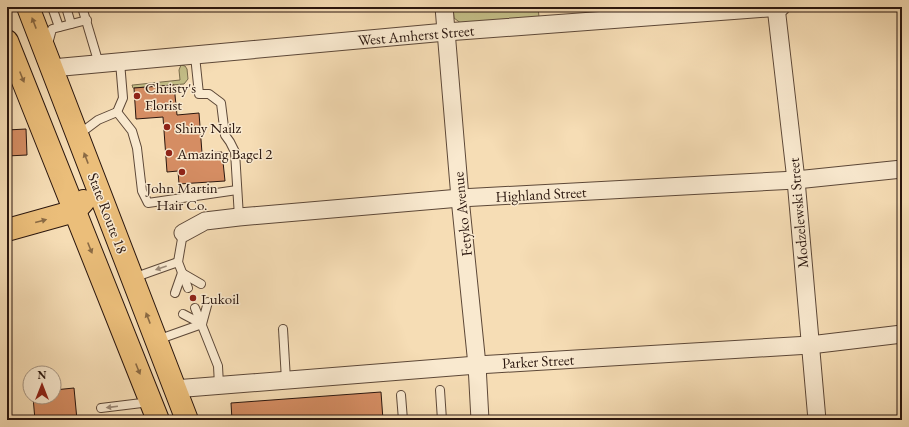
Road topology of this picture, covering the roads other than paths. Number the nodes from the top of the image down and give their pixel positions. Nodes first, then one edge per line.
1 (28, 7) edge
2 (52, 7) edge
3 (66, 7) edge
4 (82, 7) edge
5 (444, 7) edge
6 (776, 7) edge
7 (781, 7) edge
8 (87, 20) junction
9 (72, 24) junction
10 (59, 27) junction
11 (446, 32) junction
12 (7, 41) edge
13 (195, 56) junction
14 (49, 60) junction
15 (120, 62) junction
16 (99, 64) junction
17 (117, 112) junction
18 (78, 135) junction
19 (902, 169) edge
20 (796, 180) junction
21 (97, 186) junction
22 (237, 190) junction
23 (460, 198) junction
24 (75, 212) junction
25 (239, 218) junction
26 (7, 230) edge
27 (183, 233) joint
28 (178, 262) junction
29 (182, 273) junction
30 (132, 278) junction
31 (201, 284) dead end
32 (188, 288) dead end
33 (175, 293) dead end
34 (208, 302) dead end
35 (195, 308) dead end
36 (183, 314) dead end
37 (202, 324) junction
38 (283, 329) dead end
39 (902, 334) edge
40 (156, 341) junction
41 (810, 345) junction
42 (477, 365) junction
43 (286, 380) junction
44 (219, 385) junction
45 (174, 389) junction
46 (440, 390) dead end
47 (401, 395) dead end
48 (100, 408) dead end
49 (154, 411) edge
50 (187, 420) edge
51 (403, 420) edge
52 (442, 420) edge
53 (480, 420) edge
54 (817, 420) edge

14 -> 1 highway, State Route 18
2 - 10 lane
3 - 9 lane
4 - 8 lane
5 - 11 street, Fetyko Avenue
6 - 7 street, West Amherst Street
6 - 11 street, West Amherst Street
6 - 20 street, Modzelewski Street
8 - 9 lane
8 - 16 lane
9 - 10 lane
10 - 14 lane
11 - 13 street, West Amherst Street
11 - 23 street, Fetyko Avenue
12 -> 24 highway, State Route 18
13 - 15 street, West Amherst Street
13 - 22 lane
14 - 16 street, West Amherst Street
14 - 18 highway, State Route 18
15 - 16 street, West Amherst Street
15 - 17 lane
17 - 18 lane
17 - 22 lane
21 -> 18 highway, State Route 18
19 - 20 street, Highland Street
20 - 23 street, Highland Street
20 - 41 street, Modzelewski Street
21 - 24 highway
21 - 30 highway, State Route 18
22 - 25 lane
23 - 25 street, Highland Street
23 - 42 street, Fetyko Avenue
26 -> 24 highway
24 -> 49 highway, State Route 18
25 - 27 street, Highland Street
27 - 28 lane
28 - 29 lane
28 -> 30 lane
29 - 31 lane
29 - 32 lane
29 - 33 lane
40 -> 30 highway, State Route 18
34 - 37 lane
35 - 37 lane
36 - 37 lane
37 - 40 lane
37 - 44 lane
38 - 43 lane
39 - 41 street, Parker Street
40 - 45 highway, State Route 18
41 - 42 street, Parker Street
41 - 54 street, Modzelewski Street
42 - 43 street, Parker Street
42 - 53 street, Fetyko Avenue
43 - 44 street, Parker Street
44 - 45 street, Parker Street
45 - 50 highway, State Route 18
46 - 52 lane
47 - 51 lane
49 -> 48 lane

